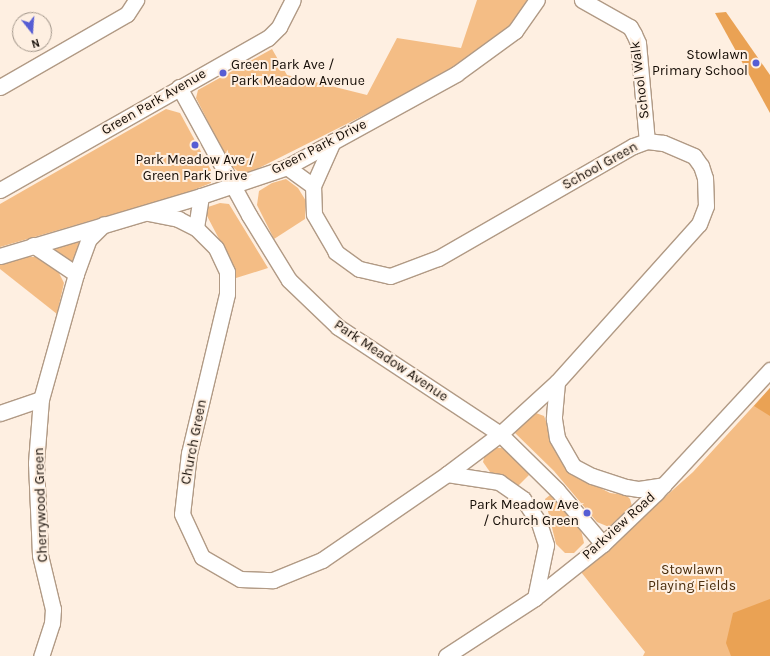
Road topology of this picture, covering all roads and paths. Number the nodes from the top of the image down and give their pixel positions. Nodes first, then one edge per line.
1 (136, 0) edge
2 (293, 0) edge
3 (536, 0) edge
4 (582, 0) edge
5 (0, 87) edge
6 (179, 87) junction
7 (334, 141) junction
8 (647, 141) junction
9 (287, 167) junction
10 (233, 186) junction
11 (313, 186) junction
12 (0, 190) edge
13 (201, 196) junction
14 (144, 212) junction
15 (105, 222) junction
16 (196, 228) junction
17 (33, 245) junction
18 (0, 256) edge
19 (76, 274) junction
20 (770, 370) edge
21 (556, 382) junction
22 (41, 400) junction
23 (0, 413) edge
24 (500, 434) junction
25 (447, 474) junction
26 (664, 486) junction
27 (603, 544) junction
28 (535, 598) junction
29 (41, 656) edge
30 (446, 656) edge

1 - 5 street
2 - 6 street, Green Park Avenue
3 - 7 street, Green Park Drive
4 - 8 street, School Walk
6 - 10 street, Park Meadow Avenue
6 - 12 street, Green Park Avenue
7 - 9 street, Green Park Drive
7 - 11 street, School Green
8 - 11 street, School Green
8 - 21 street, School Green
9 - 10 street, Green Park Drive
9 - 11 street
10 - 13 street, Green Park Drive
10 - 24 street, Park Meadow Avenue
13 - 14 street, Green Park Drive
13 - 16 street
14 - 15 street, Green Park Drive
14 - 16 street, Church Green
15 - 17 street, Green Park Drive
15 - 19 street, Cherrywood Green
16 - 25 street, Church Green
17 - 18 street, Green Park Drive
17 - 19 street
19 - 22 street, Cherrywood Green
20 - 26 street, Parkview Road
21 - 24 street, School Green
21 - 26 street
22 - 23 street
22 - 29 street, Cherrywood Green
24 - 25 street, Church Green
24 - 27 street, Park Meadow Avenue
25 - 28 street
26 - 27 street, Parkview Road
27 - 28 street, Parkview Road
28 - 30 street, Parkview Road

